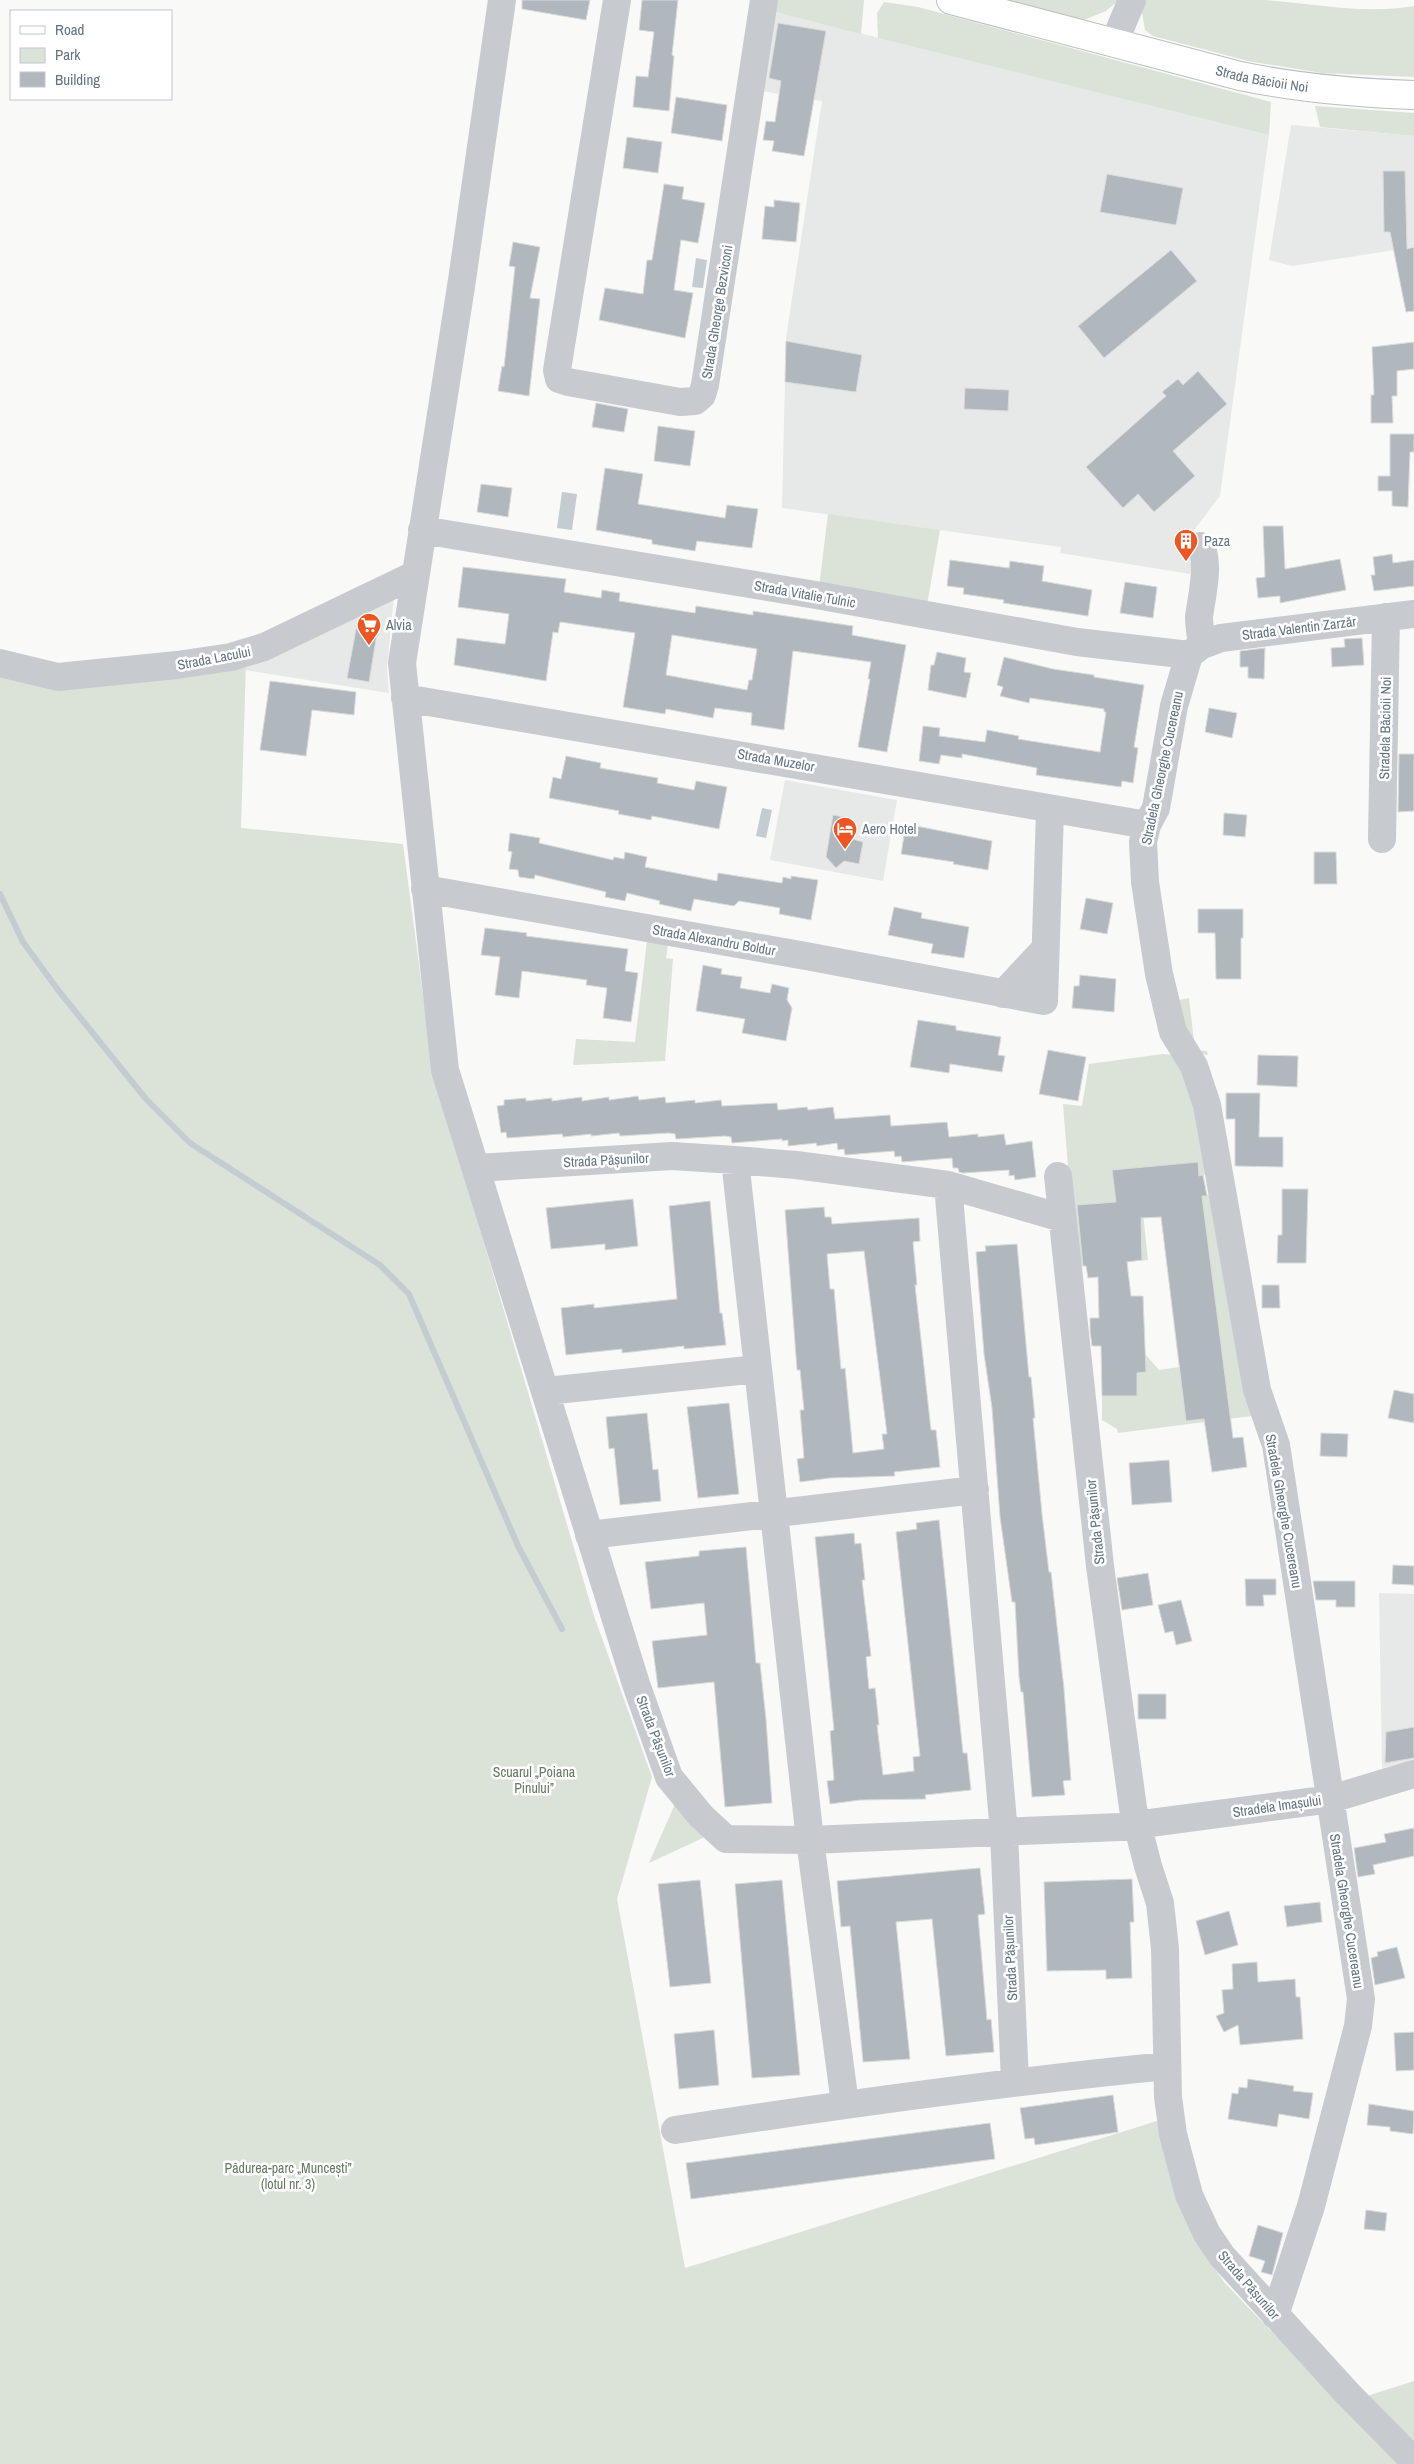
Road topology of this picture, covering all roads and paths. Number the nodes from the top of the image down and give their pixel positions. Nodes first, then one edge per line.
1 (502, 0) edge
2 (617, 0) edge
3 (764, 0) edge
4 (951, 0) edge
5 (1132, 0) edge
6 (1114, 42) junction
7 (1414, 95) edge
8 (422, 530) junction
9 (1200, 546) dead end
10 (414, 575) junction
11 (1414, 614) edge
12 (1386, 617) junction
13 (1196, 650) junction
14 (0, 663) edge
15 (405, 698) junction
16 (1050, 810) junction
17 (1147, 825) junction
18 (1382, 839) dead end
19 (425, 889) junction
20 (735, 1160) junction
21 (476, 1168) junction
22 (1058, 1176) dead end
23 (948, 1185) junction
24 (1062, 1218) junction
25 (758, 1369) junction
26 (546, 1391) junction
27 (975, 1490) junction
28 (773, 1513) junction
29 (589, 1535) junction
30 (1414, 1774) edge
31 (1331, 1799) junction
32 (1138, 1826) junction
33 (1004, 1833) junction
34 (810, 1840) junction
35 (1168, 2066) junction
36 (1015, 2082) junction
37 (845, 2104) junction
38 (675, 2130) dead end
39 (1276, 2315) junction
40 (1414, 2461) edge

1 - 8 street, Strada Pășunilor
2 - 3 street, Strada Gheorge Bezviconi
4 - 6 main road, Strada Băcioii Noi
5 - 6 street
6 - 7 main road, Strada Băcioii Noi
8 - 10 street, Strada Pășunilor
8 - 13 street, Strada Vitalie Tulnic
9 - 13 street, Stradela Gheorghe Cucereanu
10 - 14 street, Strada Lacului
10 - 15 street, Strada Pășunilor
11 - 12 street, Strada Valentin Zarzăr
12 - 13 street, Strada Valentin Zarzăr
12 - 18 street, Stradela Băcioii Noi
13 - 17 street, Stradela Gheorghe Cucereanu
15 - 16 street, Strada Muzelor
15 - 19 street, Strada Pășunilor
16 - 17 street, Strada Muzelor
16 - 19 street, Strada Alexandru Boldur
17 - 31 street, Stradela Gheorghe Cucereanu
19 - 21 street, Strada Pășunilor
20 - 21 street, Strada Pășunilor
20 - 23 street, Strada Pășunilor
20 - 25 street
21 - 26 street, Strada Pășunilor
22 - 24 street, Strada Pășunilor
23 - 24 street, Strada Pășunilor
23 - 27 street, Strada Pășunilor
24 - 32 street, Strada Pășunilor
25 - 26 street
25 - 28 street
26 - 29 street, Strada Pășunilor
27 - 28 street
27 - 33 street, Strada Pășunilor
28 - 29 street
28 - 34 street
29 - 34 street, Strada Pășunilor
30 - 31 street, Stradela Imașului
31 - 32 street, Stradela Imașului
31 - 39 street, Stradela Gheorghe Cucereanu
32 - 33 street, Strada Pășunilor
32 - 35 street, Strada Pășunilor
33 - 34 street, Strada Pășunilor
33 - 36 street, Strada Pășunilor
34 - 37 street
35 - 36 street
35 - 39 street, Strada Pășunilor
36 - 37 street
37 - 38 street
39 - 40 street, Strada Pășunilor

